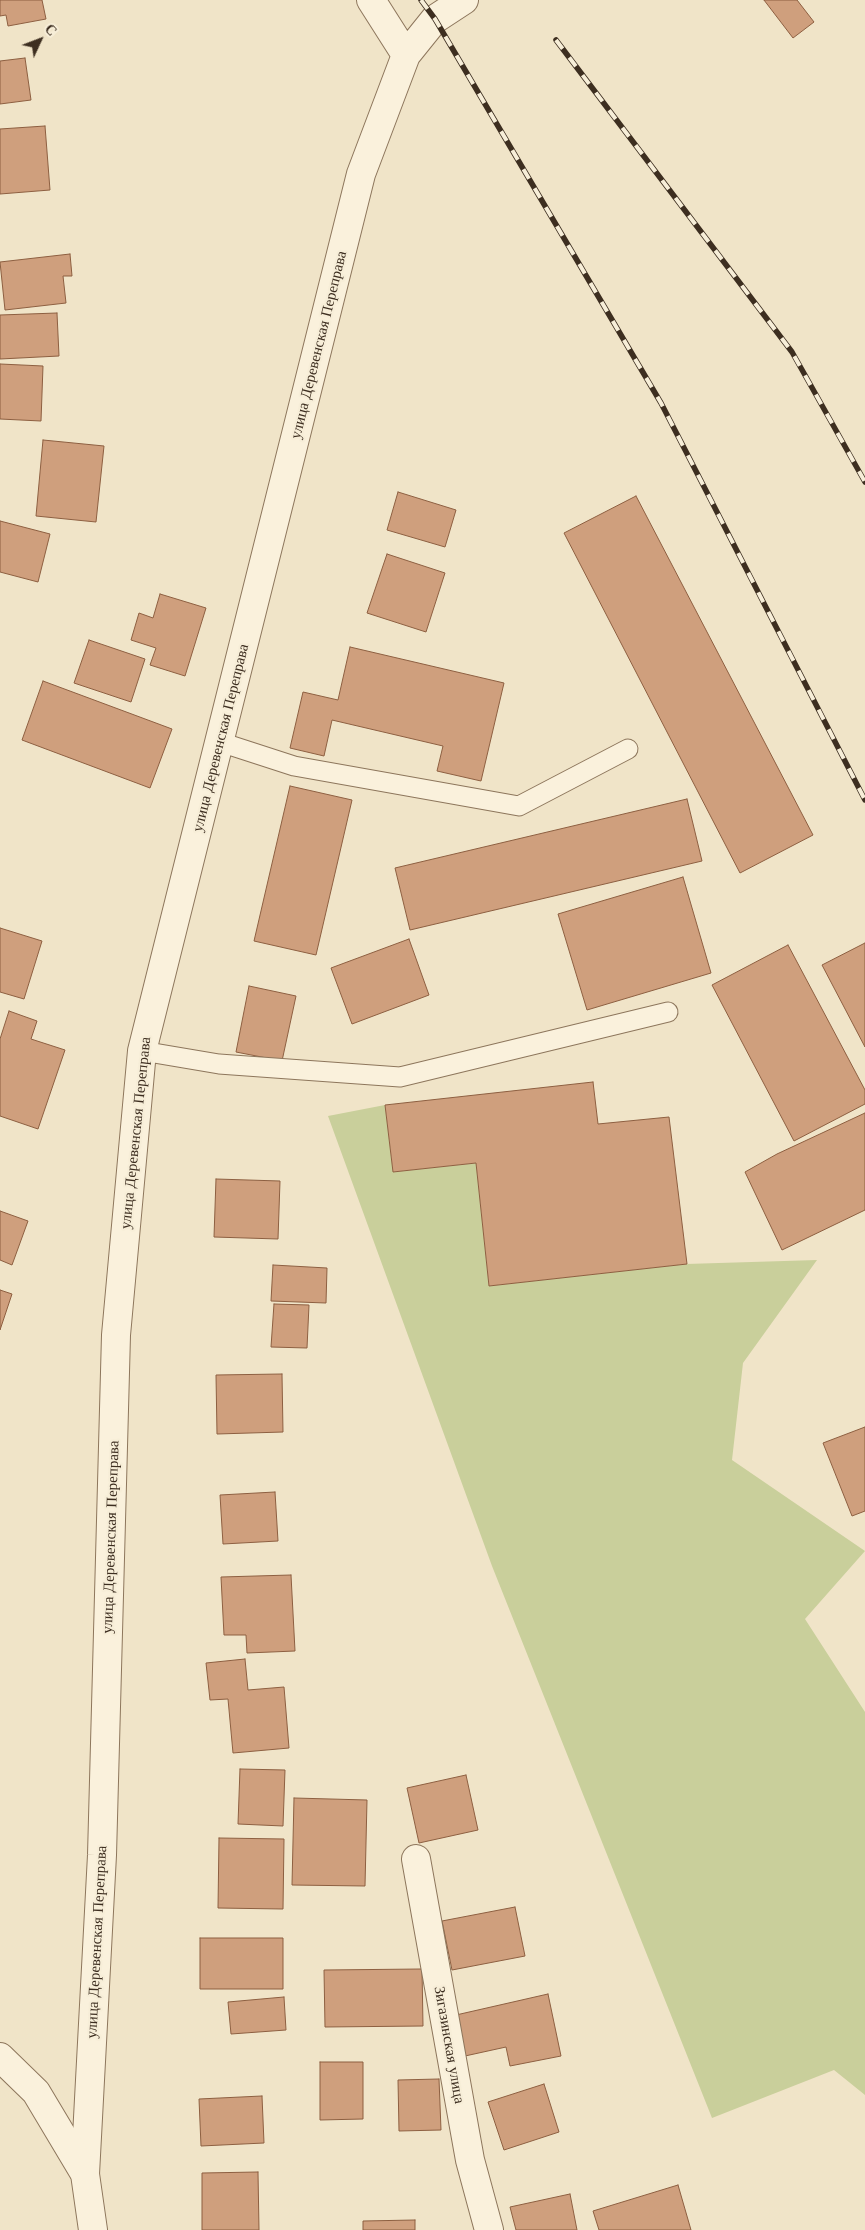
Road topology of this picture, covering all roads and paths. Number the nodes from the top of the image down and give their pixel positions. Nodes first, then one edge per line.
1 (371, 0) edge
2 (464, 0) edge
3 (406, 55) junction
4 (220, 742) junction
5 (628, 749) dead end
6 (668, 1012) dead end
7 (142, 1051) junction
8 (416, 1859) dead end
9 (0, 2057) edge
10 (84, 2174) junction
11 (93, 2230) edge
12 (488, 2230) edge

1 - 3 street
2 - 3 street, улица Деревенская Переправа
3 - 4 street, улица Деревенская Переправа
4 - 5 lane
4 - 7 street, улица Деревенская Переправа
6 - 7 lane
7 - 10 street, улица Деревенская Переправа
8 - 12 street, Зигазинская улица
9 - 10 street
10 - 11 street, улица Деревенская Переправа

